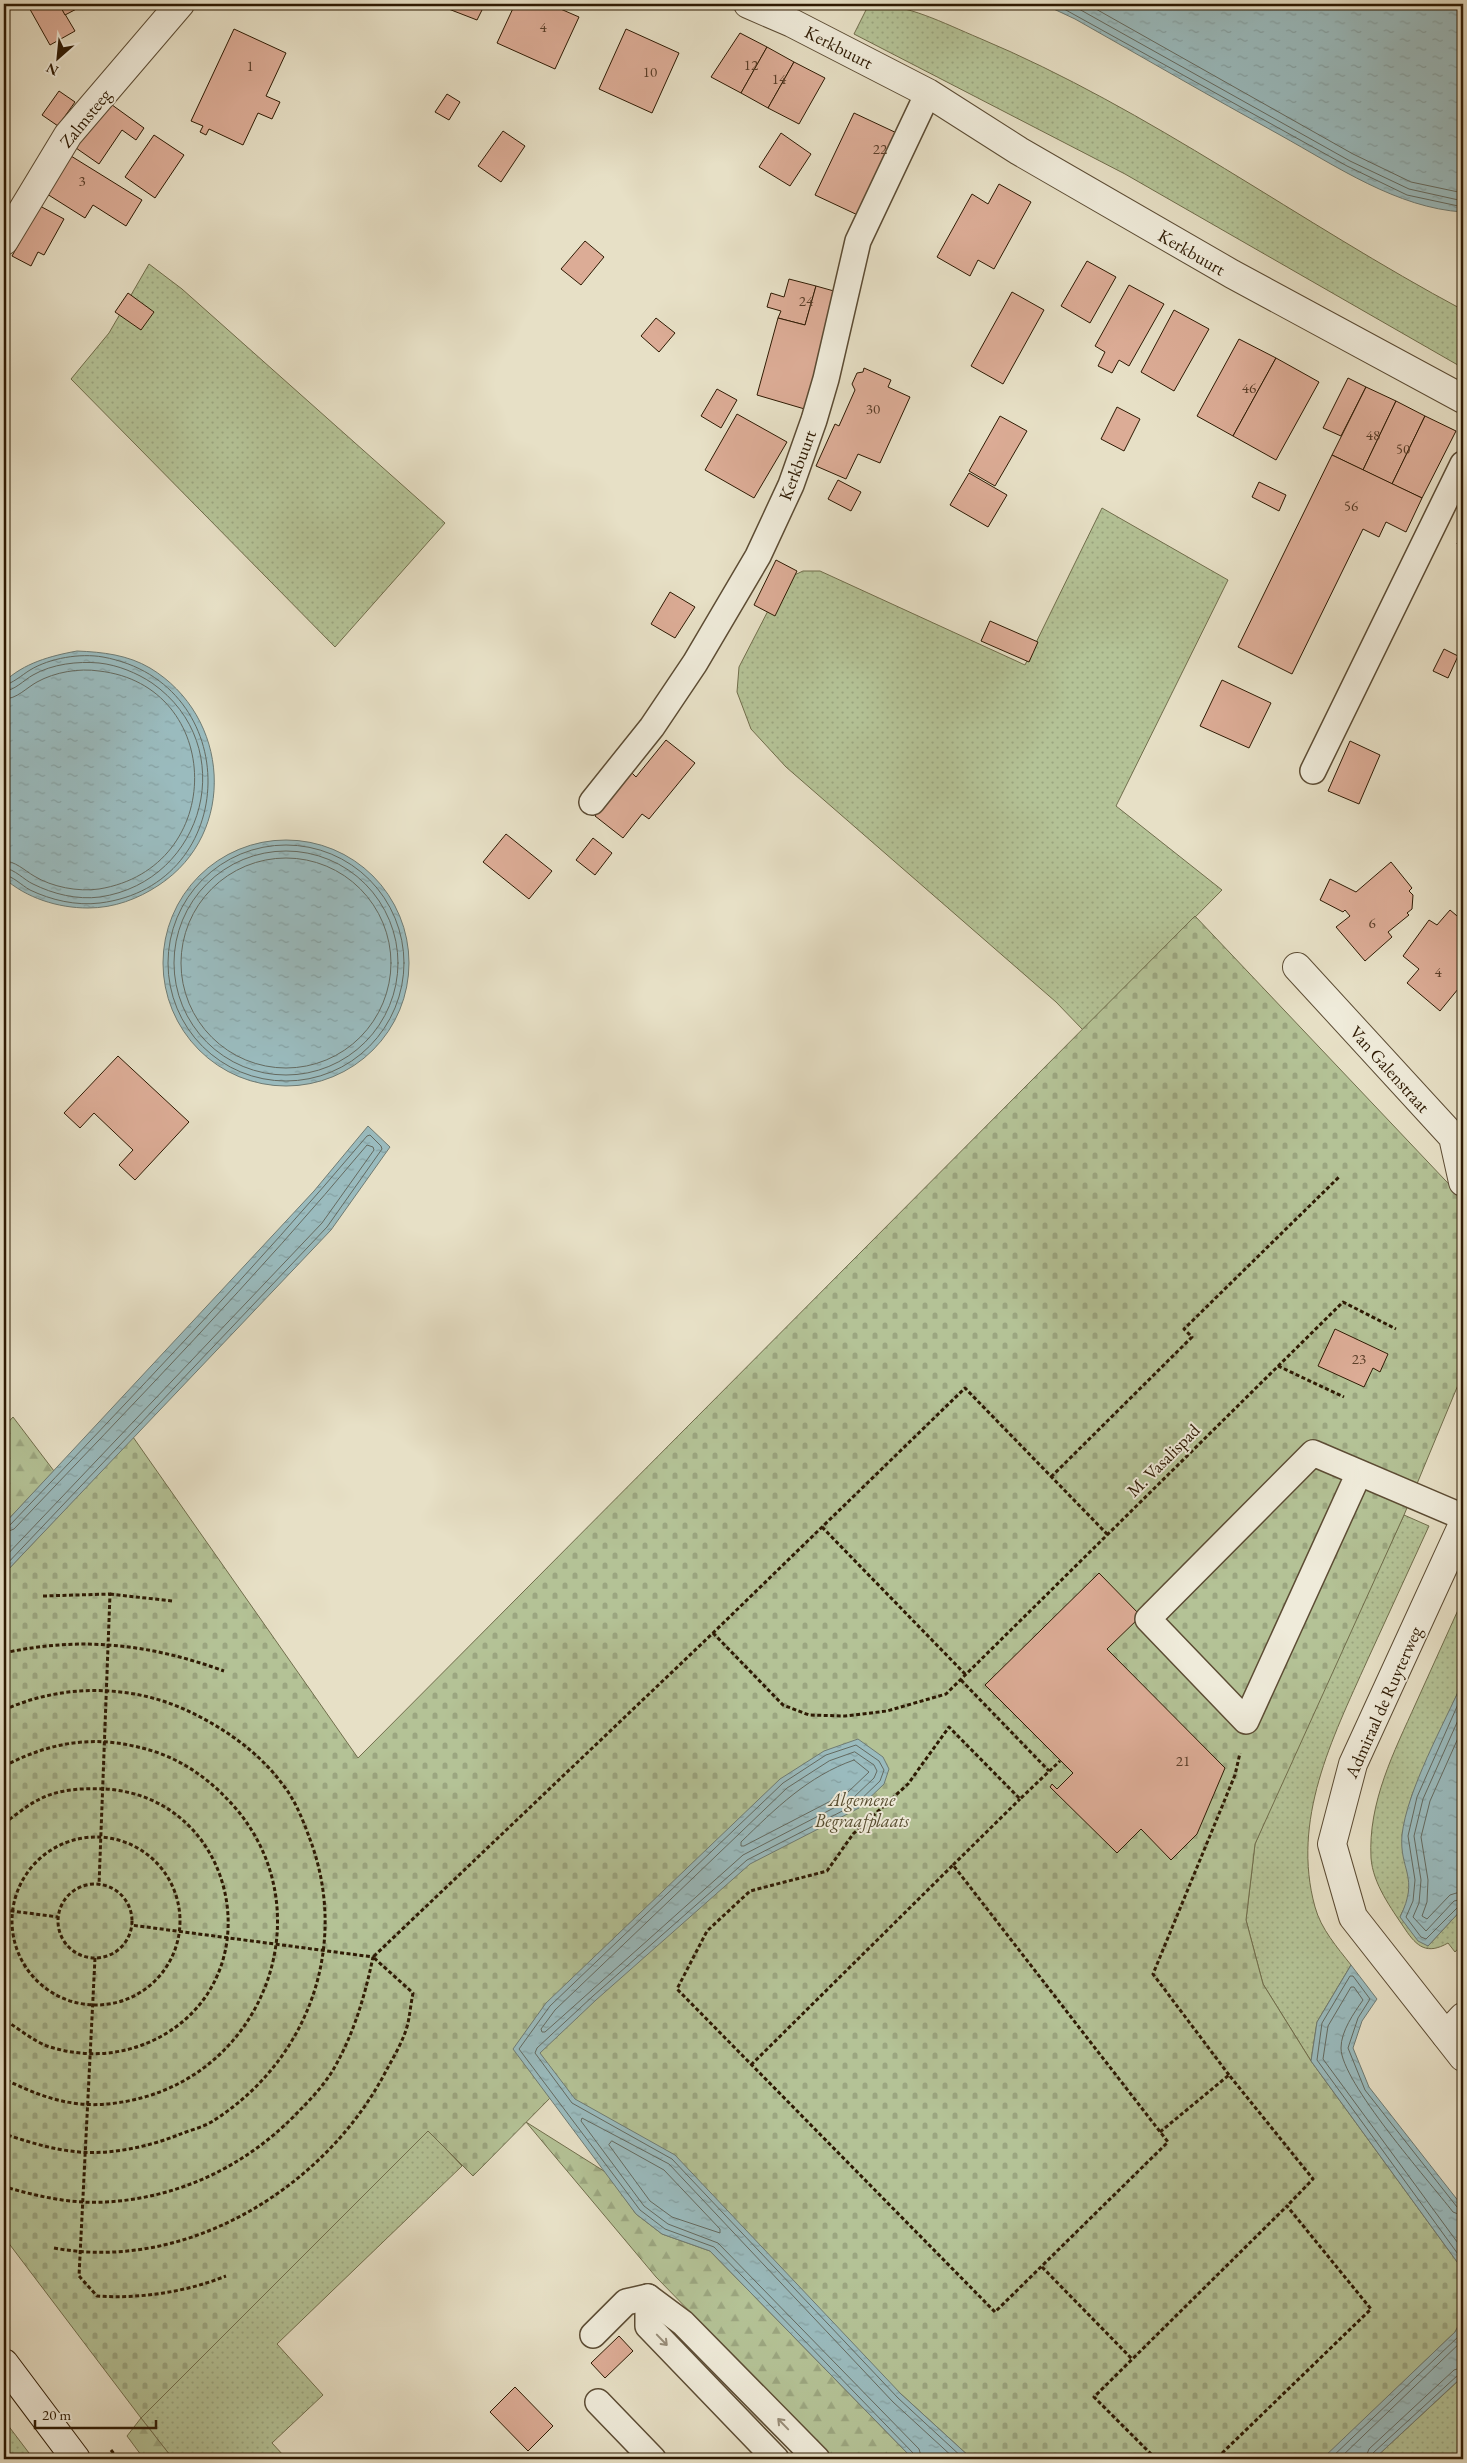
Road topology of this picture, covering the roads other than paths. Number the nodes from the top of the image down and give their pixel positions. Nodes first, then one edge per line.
1 (180, 4) edge
2 (748, 4) edge
3 (928, 93) junction
4 (4, 241) edge
5 (1463, 399) edge
6 (1463, 464) edge
7 (1313, 771) dead end
8 (592, 802) dead end
9 (1297, 966) dead end
10 (1463, 1182) edge
11 (1359, 1473) junction
12 (1463, 1517) edge
13 (1463, 1524) edge
14 (1455, 2026) edge
15 (1463, 2057) edge
16 (648, 2297) junction
17 (593, 2335) dead end
18 (4, 2363) edge
19 (598, 2402) dead end
20 (76, 2459) edge
21 (653, 2459) edge
22 (776, 2459) edge
23 (817, 2459) edge

1 - 4 street, Zalmsteeg
2 - 3 street, Kerkbuurt
3 - 5 street, Kerkbuurt
3 - 8 lane, Kerkbuurt
6 - 7 lane
9 - 10 street, Van Galenstraat
11 - 11 lane
11 - 12 lane
13 - 14 street, Admiraal de Ruyterweg
14 - 15 street, Admiraal de Ruyterweg
16 - 17 lane
16 -> 22 lane
23 -> 16 lane
18 - 20 street
19 - 21 lane

